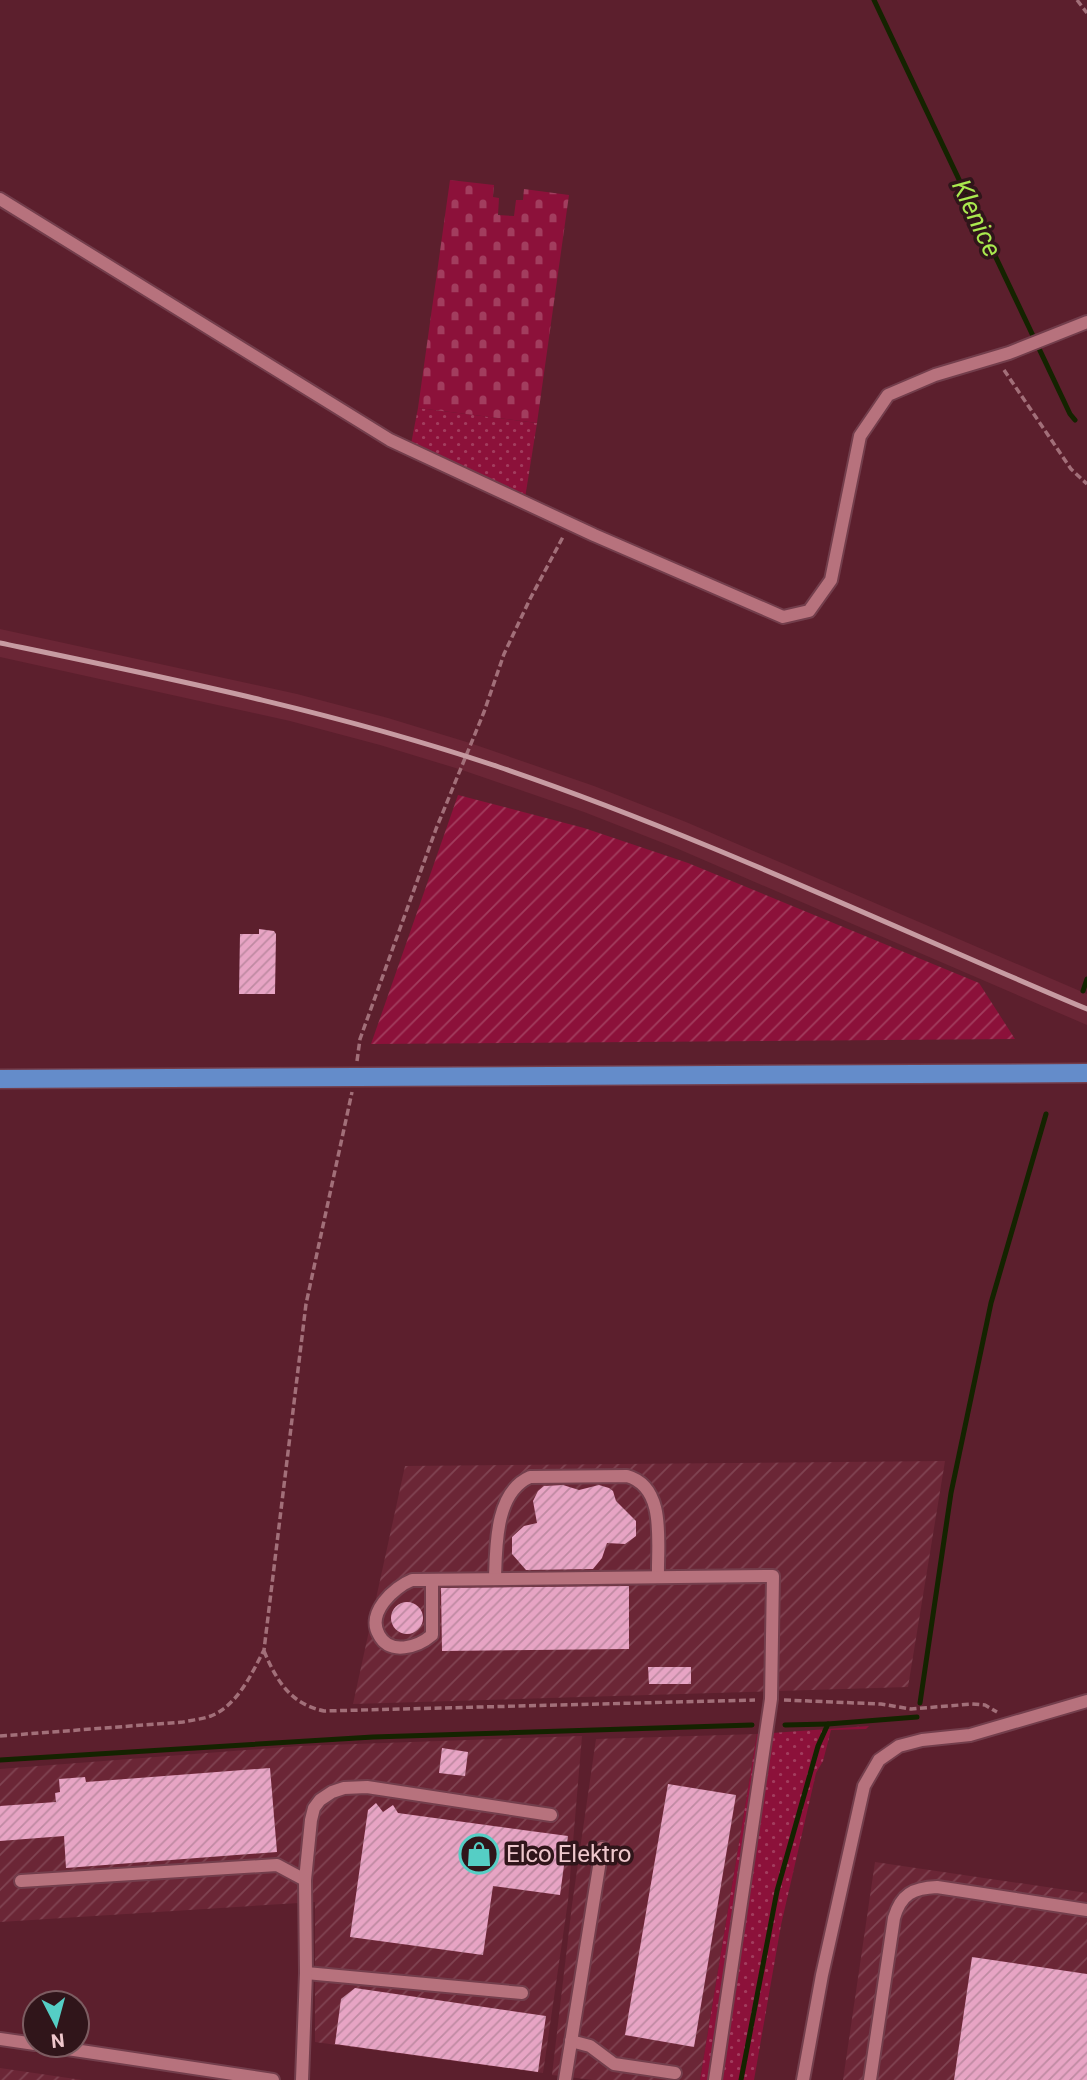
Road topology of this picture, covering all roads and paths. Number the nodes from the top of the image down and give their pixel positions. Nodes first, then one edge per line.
1 (1077, 0) edge
2 (1087, 13) edge
3 (0, 199) edge
4 (1087, 322) edge
5 (995, 356) junction
6 (1087, 484) edge
7 (570, 524) junction
8 (1084, 1073) edge
9 (355, 1077) junction
10 (0, 1079) edge
11 (658, 1577) junction
12 (495, 1579) junction
13 (432, 1580) junction
14 (264, 1650) junction
15 (771, 1699) junction
16 (1087, 1701) edge
17 (1008, 1724) junction
18 (0, 1736) edge
19 (551, 1815) dead end
20 (601, 1848) dead end
21 (305, 1880) junction
22 (21, 1881) dead end
23 (1087, 1910) edge
24 (306, 1973) junction
25 (522, 1993) dead end
26 (0, 2039) edge
27 (570, 2041) junction
28 (21, 2042) edge
29 (91, 2055) edge
30 (676, 2073) dead end
31 (190, 2074) edge
32 (273, 2080) edge
33 (302, 2080) edge
34 (565, 2080) edge
35 (715, 2080) edge
36 (803, 2080) edge
37 (870, 2080) edge

1 - 2 path
3 - 7 street
4 - 5 street
5 - 6 path
5 - 7 street
7 - 9 path
8 - 9 main road
9 - 10 main road
9 - 14 path
11 - 12 street
11 - 12 street
11 - 15 street
12 - 13 street
13 - 13 street
14 - 15 path
14 - 18 path
15 - 17 path
15 - 35 street
16 - 17 street
17 - 36 street
19 - 21 street
20 - 27 street
21 - 22 street
21 - 24 street
23 - 37 street
24 - 25 street
24 - 33 street
26 - 28 street
27 - 30 street
27 - 34 street
29 - 31 street
31 - 32 street

